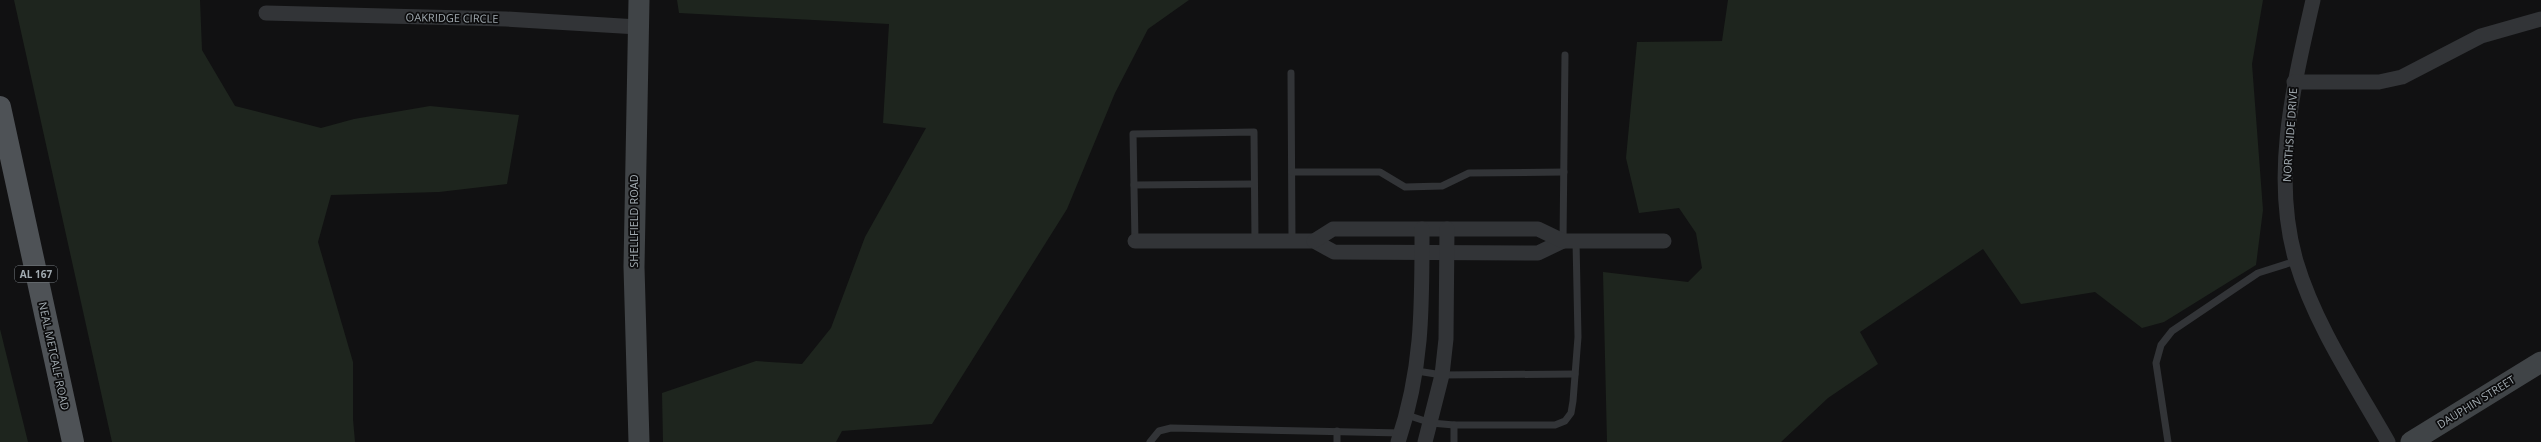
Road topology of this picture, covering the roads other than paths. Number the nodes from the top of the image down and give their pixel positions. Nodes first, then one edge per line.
1 (639, 0) edge
2 (2313, 0) edge
3 (266, 13) dead end
4 (2541, 19) edge
5 (638, 27) junction
6 (1565, 55) dead end
7 (1292, 73) dead end
8 (2294, 82) junction
9 (0, 107) edge
10 (1292, 172) junction
11 (1564, 172) junction
12 (1254, 184) junction
13 (1134, 185) junction
14 (1422, 229) junction
15 (1448, 229) junction
16 (1135, 241) joint
17 (1254, 241) junction
18 (1292, 241) junction
19 (1314, 241) junction
20 (1570, 241) junction
21 (1664, 241) dead end
22 (1422, 252) junction
23 (1447, 252) junction
24 (2296, 262) junction
25 (2541, 362) edge
26 (1417, 371) junction
27 (1575, 374) junction
28 (1442, 375) junction
29 (1407, 415) junction
30 (1431, 423) junction
31 (1454, 425) junction
32 (1337, 431) junction
33 (1400, 437) edge
34 (73, 442) edge
35 (639, 442) edge
36 (1150, 442) edge
37 (1337, 442) edge
38 (1424, 442) edge
39 (1454, 442) edge
40 (2168, 442) edge
41 (2388, 442) edge
42 (2411, 442) edge

1 - 5 street, SHELLFIELD ROAD
2 - 8 street, NORTHSIDE DRIVE
3 - 5 street, OAKRIDGE CIRCLE
4 - 8 street
5 - 35 street, SHELLFIELD ROAD
6 - 11 lane
7 - 10 lane
8 - 24 street, NORTHSIDE DRIVE
9 - 34 main road, NEAL METCALF ROAD / AL 167
10 - 11 lane
10 - 18 lane
11 - 20 lane
12 - 13 lane
12 - 13 lane
12 - 17 lane
13 - 16 lane
14 - 15 street
14 - 19 street
14 - 22 street
15 - 20 street
15 - 23 street
16 - 17 street
17 - 18 street
18 - 19 street
19 - 22 street
20 - 21 street
20 - 23 street
20 - 27 lane
22 - 23 street
22 - 26 street
23 - 28 street
24 - 40 lane
24 - 41 street, NORTHSIDE DRIVE
25 - 42 street, DAUPHIN STREET
26 - 28 lane
26 - 29 street
27 - 28 lane
27 - 31 lane
28 - 30 street
29 - 30 lane
29 - 33 street
30 - 31 lane
30 - 38 street
31 - 39 lane
32 - 33 lane
32 - 36 lane
32 - 37 lane

